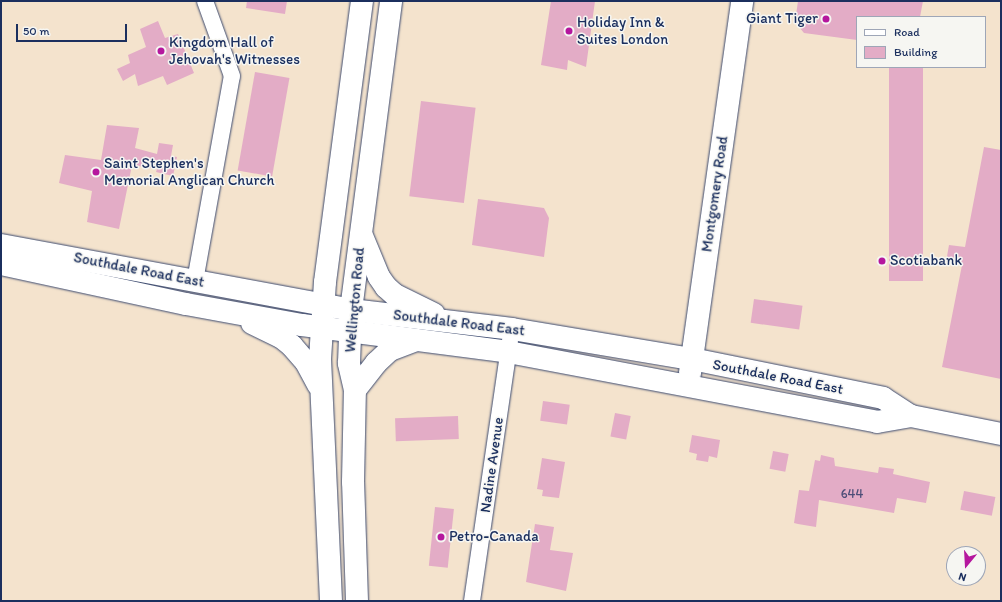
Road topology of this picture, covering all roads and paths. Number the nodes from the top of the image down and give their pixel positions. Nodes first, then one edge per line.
1 (205, 1) edge
2 (362, 1) edge
3 (391, 1) edge
4 (742, 1) edge
5 (361, 235) junction
6 (1, 245) edge
7 (1, 264) edge
8 (195, 281) junction
9 (324, 305) junction
10 (351, 310) junction
11 (232, 312) junction
12 (450, 322) junction
13 (322, 328) junction
14 (512, 328) junction
15 (351, 332) junction
16 (417, 340) junction
17 (508, 352) junction
18 (692, 359) junction
19 (688, 386) junction
20 (355, 390) junction
21 (321, 392) junction
22 (911, 416) junction
23 (1001, 434) edge
24 (331, 601) edge
25 (357, 601) edge
26 (472, 601) edge

1 - 8 street
2 - 9 main road, Wellington Road
3 - 5 main road, Wellington Road
4 - 18 main road, Montgomery Road
5 - 10 main road, Wellington Road
5 - 12 main road
6 - 8 main road, Southdale Road East
7 - 11 main road, Southdale Road East
8 - 9 main road, Southdale Road East
9 - 10 main road, Southdale Road East
9 - 13 main road, Wellington Road
10 - 12 main road, Southdale Road East
10 - 15 main road, Wellington Road
11 - 13 main road, Southdale Road East
11 - 21 main road
12 - 14 main road, Southdale Road East
13 - 15 main road, Southdale Road East
13 - 21 main road, Wellington Road
14 - 17 street, Nadine Avenue
14 - 18 main road, Southdale Road East
15 - 16 main road, Southdale Road East
15 - 20 main road, Wellington Road
16 - 17 main road, Southdale Road East
16 - 20 main road
17 - 19 main road, Southdale Road East
17 - 26 street, Nadine Avenue
18 - 19 main road, Montgomery Road
18 - 22 main road, Southdale Road East
19 - 22 main road, Southdale Road East
20 - 25 main road, Wellington Road
21 - 24 main road, Wellington Road
22 - 23 main road, Southdale Road East

